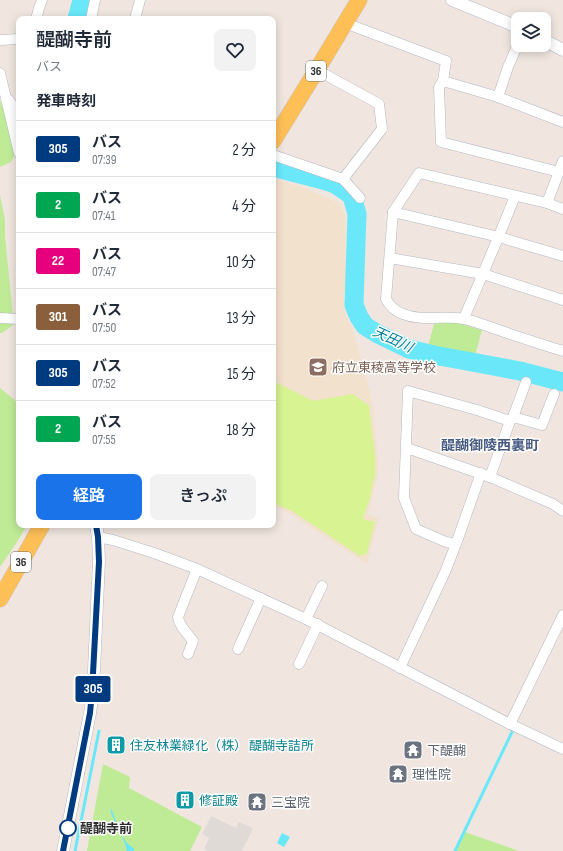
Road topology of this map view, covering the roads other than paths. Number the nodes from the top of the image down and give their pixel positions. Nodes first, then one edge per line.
1 (42, 0) edge
2 (95, 0) edge
3 (140, 0) edge
4 (358, 0) edge
5 (452, 0) edge
6 (37, 16) edge
7 (92, 16) edge
8 (136, 16) edge
9 (345, 23) junction
10 (511, 24) edge
11 (16, 39) edge
12 (0, 40) edge
13 (551, 44) edge
14 (563, 50) edge
15 (515, 52) edge
16 (317, 70) junction
17 (0, 73) edge
18 (442, 81) junction
19 (6, 97) junction
20 (498, 97) junction
21 (16, 111) edge
22 (563, 122) edge
23 (276, 136) edge
24 (16, 140) edge
25 (276, 156) edge
26 (563, 161) edge
27 (559, 172) junction
28 (343, 179) junction
29 (515, 196) junction
30 (360, 198) dead end
31 (547, 203) junction
32 (563, 209) edge
33 (393, 212) junction
34 (499, 237) junction
35 (563, 256) edge
36 (390, 258) junction
37 (483, 274) junction
38 (563, 300) edge
39 (0, 318) edge
40 (464, 318) junction
41 (16, 319) edge
42 (563, 351) edge
43 (526, 382) dead end
44 (554, 394) dead end
45 (512, 419) junction
46 (407, 448) junction
47 (486, 475) junction
48 (563, 511) edge
49 (40, 528) edge
50 (97, 531) edge
51 (456, 544) junction
52 (197, 569) junction
53 (322, 586) dead end
54 (260, 598) junction
55 (0, 599) edge
56 (563, 615) edge
57 (306, 618) junction
58 (318, 624) junction
59 (559, 632) edge
60 (238, 649) dead end
61 (188, 654) dead end
62 (299, 664) dead end
63 (400, 668) junction
64 (510, 724) junction
65 (563, 749) edge
66 (64, 851) edge

1 - 6 street
2 - 7 street
3 - 8 street
4 - 9 main road, 36
5 - 10 street
9 - 16 main road, 36
9 - 18 street
11 - 12 street
13 - 14 street
15 - 20 street
16 - 23 main road, 36
16 - 28 street
17 - 19 street
18 - 20 street
18 - 27 street
19 - 21 street
19 - 24 street
20 - 22 street
25 - 28 street
26 - 27 street
27 - 31 street
28 - 30 street
29 - 31 street
29 - 33 street
29 - 34 street
31 - 32 street
33 - 34 street
33 - 36 street
34 - 35 street
34 - 37 street
36 - 37 street
36 - 40 street
37 - 38 street
37 - 40 street
39 - 41 street
40 - 42 street
43 - 45 street
44 - 45 street
45 - 46 street
45 - 47 street
46 - 47 street
46 - 51 street
47 - 48 street
47 - 51 street
49 - 55 main road, 36
50 - 52 street
50 - 66 street
51 - 63 street
52 - 54 street
52 - 61 street
53 - 57 street
54 - 57 street
54 - 60 street
56 - 59 street
57 - 58 street
58 - 62 street
58 - 63 street
59 - 64 street
63 - 64 street
64 - 65 street

